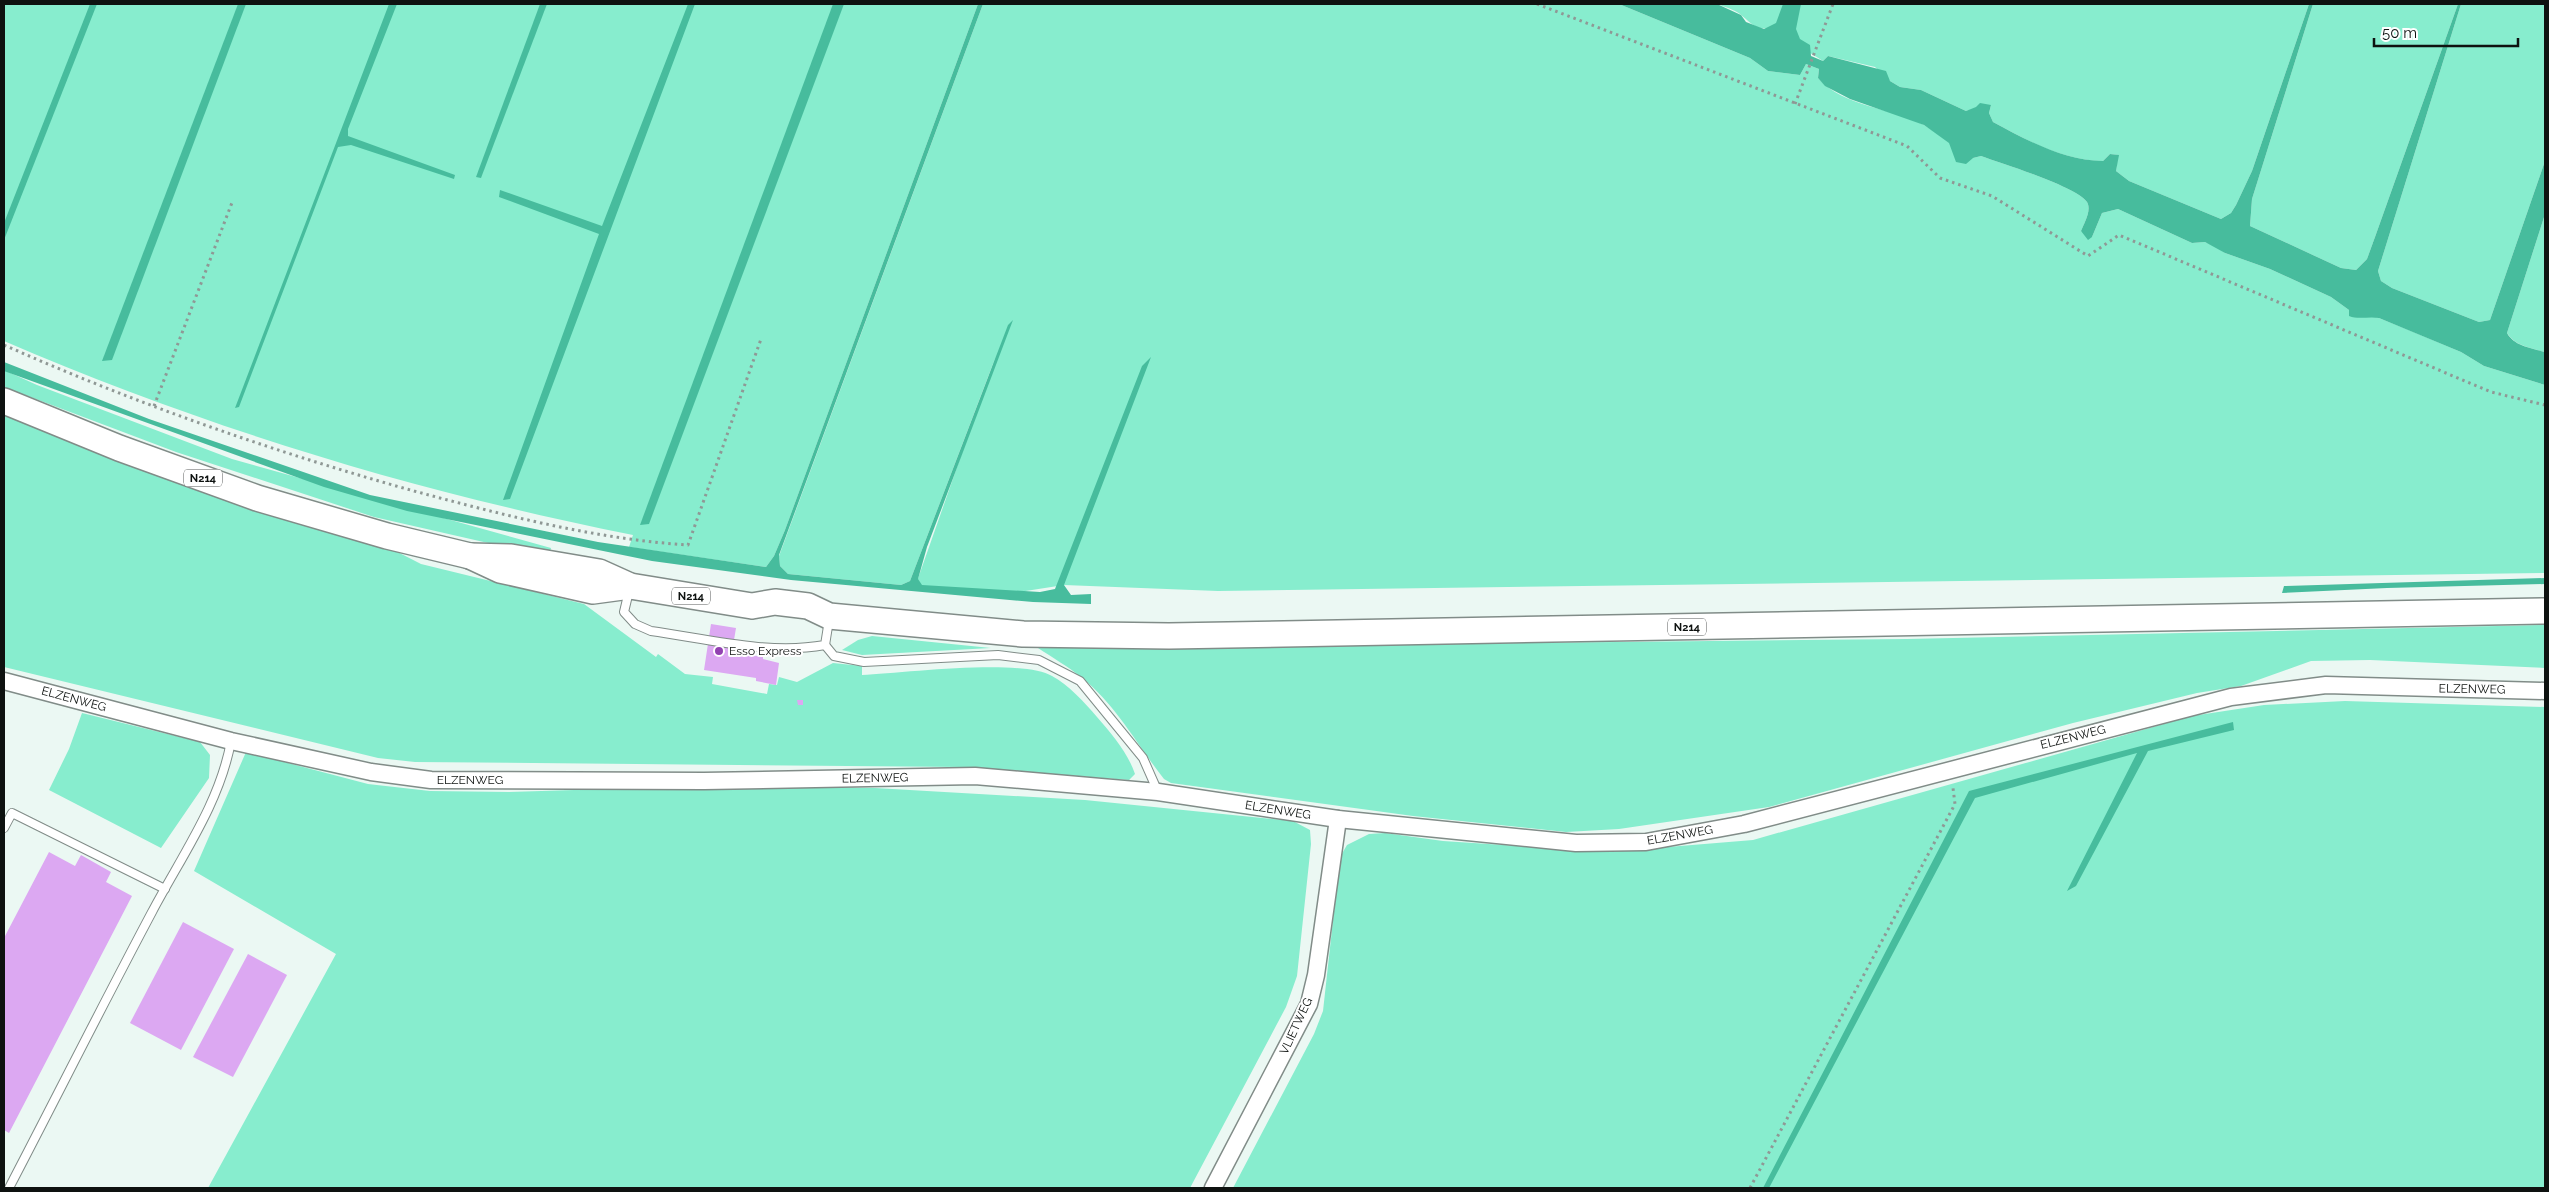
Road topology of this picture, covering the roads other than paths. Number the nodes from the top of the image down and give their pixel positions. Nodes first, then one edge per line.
1 (4, 401) edge
2 (630, 586) junction
3 (2545, 611) edge
4 (829, 616) junction
5 (825, 645) junction
6 (4, 681) edge
7 (2545, 691) edge
8 (231, 741) junction
9 (1158, 792) junction
10 (1338, 819) junction
11 (4, 828) edge
12 (165, 889) junction
13 (9, 1188) edge
14 (1213, 1188) edge

1 - 2 main road, N214
2 - 4 main road, N214
2 - 5 lane
3 - 4 main road, N214
4 - 5 lane
5 - 9 lane
6 - 8 street, ELZENWEG
7 - 10 street, ELZENWEG
8 - 9 street, ELZENWEG
8 - 12 lane
9 - 10 street, ELZENWEG
10 - 14 street, VLIETWEG
11 - 12 lane
12 - 13 lane

